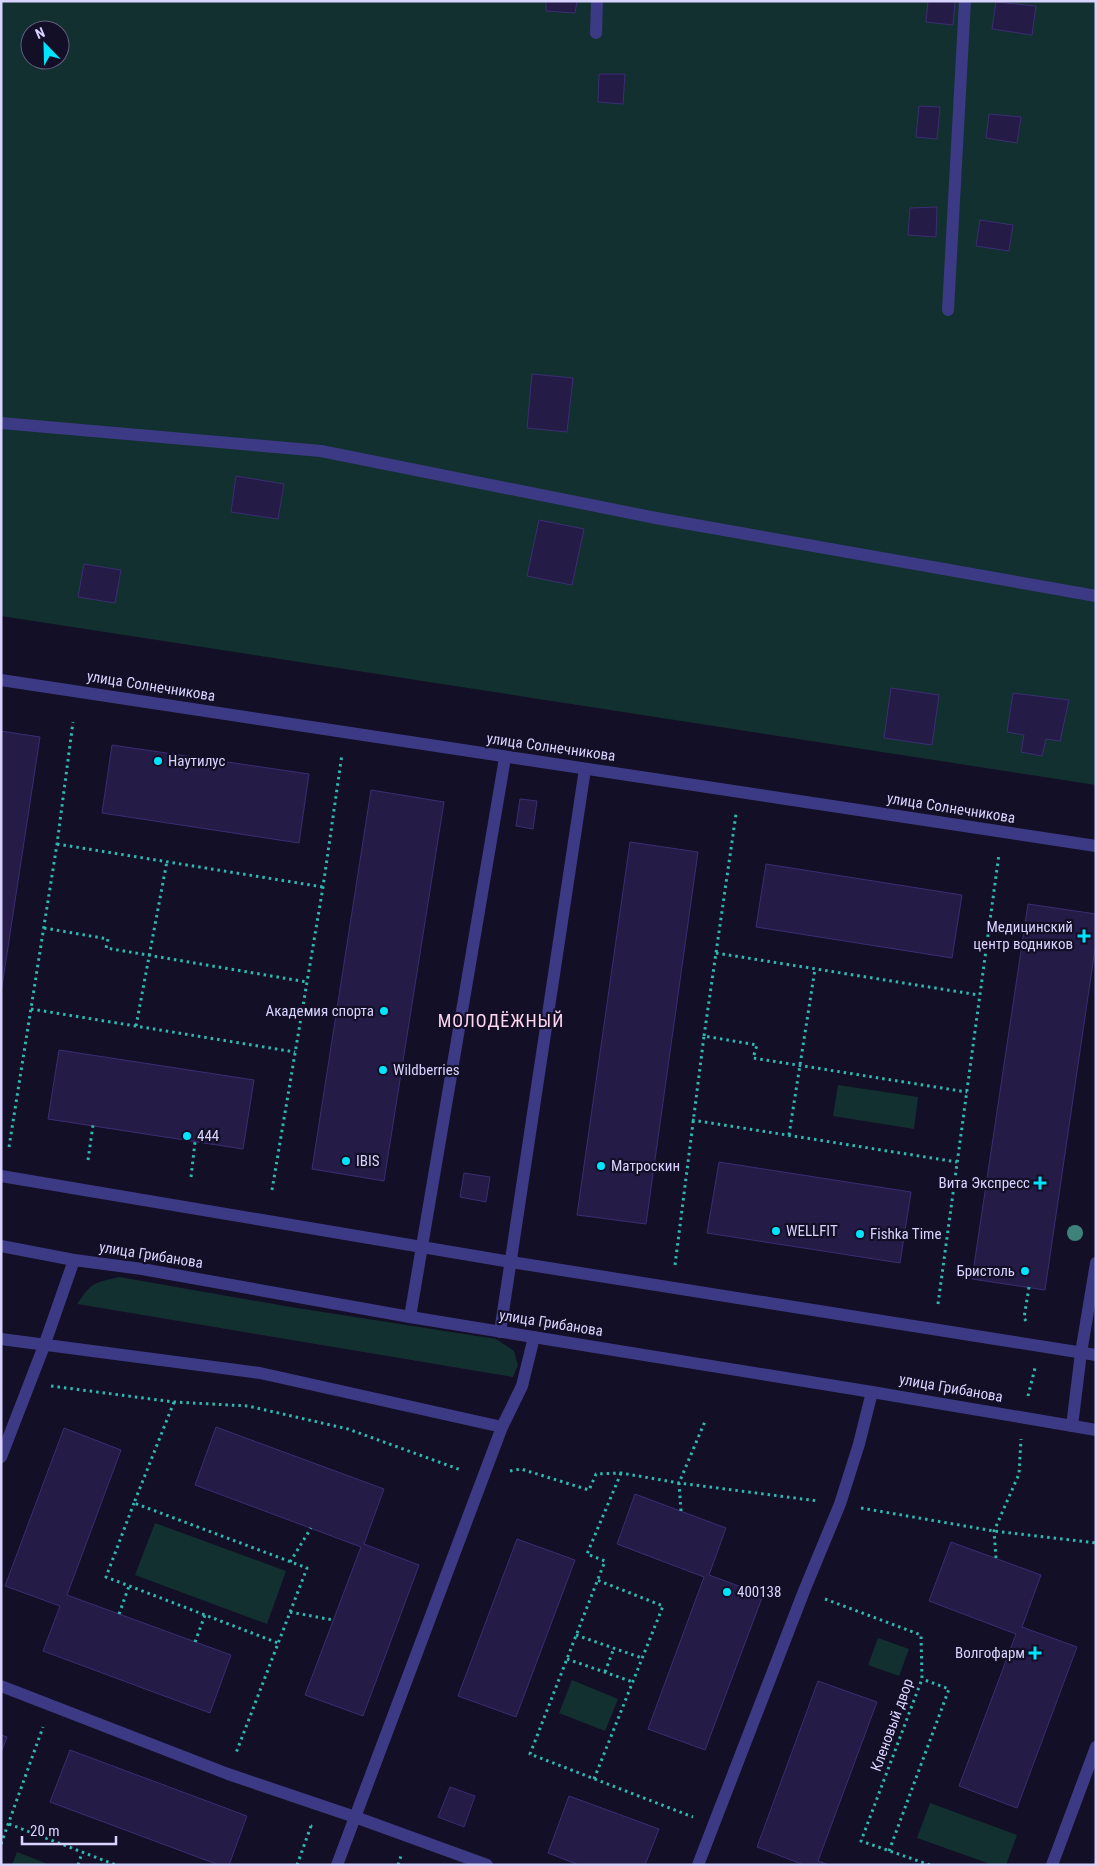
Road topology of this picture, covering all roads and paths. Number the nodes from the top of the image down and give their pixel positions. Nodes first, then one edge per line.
1 (597, 1) edge
2 (966, 1) edge
3 (596, 33) dead end
4 (948, 310) dead end
5 (1, 423) edge
6 (1096, 596) edge
7 (1, 680) edge
8 (73, 722) dead end
9 (346, 732) junction
10 (506, 758) junction
11 (585, 769) junction
12 (736, 814) dead end
13 (57, 844) junction
14 (1096, 846) edge
15 (999, 853) dead end
16 (167, 861) junction
17 (323, 887) junction
18 (44, 928) junction
19 (716, 953) junction
20 (149, 956) junction
21 (815, 969) junction
22 (307, 982) junction
23 (980, 995) junction
24 (31, 1009) junction
25 (136, 1026) junction
26 (704, 1036) junction
27 (295, 1052) junction
28 (800, 1066) junction
29 (967, 1092) junction
30 (692, 1120) junction
31 (93, 1125) dead end
32 (790, 1135) junction
33 (195, 1142) dead end
34 (9, 1147) dead end
35 (88, 1160) dead end
36 (957, 1162) junction
37 (1, 1176) edge
38 (191, 1177) dead end
39 (272, 1190) dead end
40 (1, 1246) edge
41 (422, 1247) junction
42 (74, 1260) junction
43 (511, 1262) junction
44 (1096, 1263) edge
45 (675, 1266) dead end
46 (1029, 1287) dead end
47 (938, 1304) dead end
48 (410, 1317) junction
49 (1024, 1318) dead end
50 (500, 1332) junction
51 (534, 1337) junction
52 (1, 1339) edge
53 (44, 1346) junction
54 (1081, 1352) junction
55 (1096, 1355) edge
56 (29, 1383) junction
57 (872, 1392) junction
58 (174, 1402) junction
59 (706, 1419) dead end
60 (1072, 1426) junction
61 (502, 1427) junction
62 (1096, 1430) edge
63 (1, 1457) edge
64 (621, 1473) junction
65 (484, 1478) junction
66 (679, 1483) junction
67 (134, 1502) junction
68 (840, 1504) junction
69 (681, 1511) dead end
70 (311, 1528) dead end
71 (1096, 1543) edge
72 (290, 1562) junction
73 (597, 1580) junction
74 (129, 1586) junction
75 (804, 1591) junction
76 (290, 1612) junction
77 (119, 1614) dead end
78 (204, 1615) junction
79 (333, 1620) dead end
80 (576, 1635) junction
81 (195, 1642) dead end
82 (278, 1643) junction
83 (614, 1648) junction
84 (642, 1658) junction
85 (567, 1659) junction
86 (605, 1672) junction
87 (922, 1679) junction
88 (633, 1682) junction
89 (1, 1686) edge
90 (44, 1723) dead end
91 (1096, 1747) edge
92 (228, 1774) junction
93 (594, 1779) junction
94 (355, 1817) junction
95 (9, 1824) junction
96 (713, 1824) junction
97 (1, 1844) edge
98 (889, 1851) junction
99 (82, 1853) junction
100 (78, 1865) edge
101 (116, 1865) edge
102 (337, 1865) edge
103 (487, 1865) edge
104 (698, 1865) edge
105 (930, 1865) edge
106 (1052, 1865) edge

1 - 3 street
2 - 4 street
5 - 6 street
7 - 9 street, улица Солнечникова
8 - 13 path
9 - 10 street, улица Солнечникова
9 - 17 path
10 - 11 street, улица Солнечникова
10 - 41 street
11 - 14 street, улица Солнечникова
11 - 43 street
12 - 19 path
13 - 16 path
13 - 18 path
15 - 23 path
16 - 17 path
16 - 20 path
17 - 22 path
18 - 20 path
18 - 24 path
19 - 21 path
19 - 26 path
20 - 22 path
20 - 25 path
21 - 23 path
21 - 28 path
22 - 27 path
23 - 29 path
24 - 25 path
24 - 34 path
25 - 27 path
26 - 28 path
26 - 30 path
27 - 39 path
28 - 29 path
28 - 32 path
29 - 36 path
30 - 32 path
30 - 45 path
31 - 35 path
32 - 36 path
33 - 38 path
36 - 47 path
37 - 41 street
40 - 42 street, улица Грибанова
41 - 43 street
41 - 48 street
42 - 48 street, улица Грибанова
42 - 53 street
43 - 50 street
43 - 54 street
44 - 54 street
46 - 49 path
48 - 50 street, улица Грибанова
50 - 51 street, улица Грибанова
51 - 57 street, улица Грибанова
51 - 61 street
52 - 53 street
53 - 56 street
53 - 61 street
54 - 55 street
54 - 60 street
56 - 58 path
56 - 63 street
57 - 60 street, улица Грибанова
57 - 68 street
58 - 65 path
58 - 67 path
59 - 66 path
60 - 62 street, улица Грибанова
61 - 65 street
64 - 65 path
64 - 66 path
64 - 73 path
65 - 94 street
66 - 68 path
66 - 69 path
67 - 72 path
67 - 74 path
68 - 71 path
68 - 75 street
70 - 72 path
72 - 76 path
73 - 80 path
73 - 84 path
74 - 77 path
74 - 78 path
75 - 87 path, Кленовый двор
75 - 96 street
76 - 79 path
76 - 82 path
78 - 81 path
78 - 82 path
80 - 83 path
80 - 85 path
82 - 92 path
83 - 84 path
83 - 86 path
84 - 88 path
85 - 86 path
85 - 93 path
86 - 88 path
87 - 98 path
87 - 98 path, Кленовый двор
88 - 93 path
89 - 92 street
90 - 95 path
91 - 106 street
92 - 94 street
93 - 96 path
94 - 102 street
94 - 103 street
95 - 97 path
95 - 99 path
96 - 104 street
98 - 105 path, Кленовый двор
99 - 100 path
99 - 101 path

